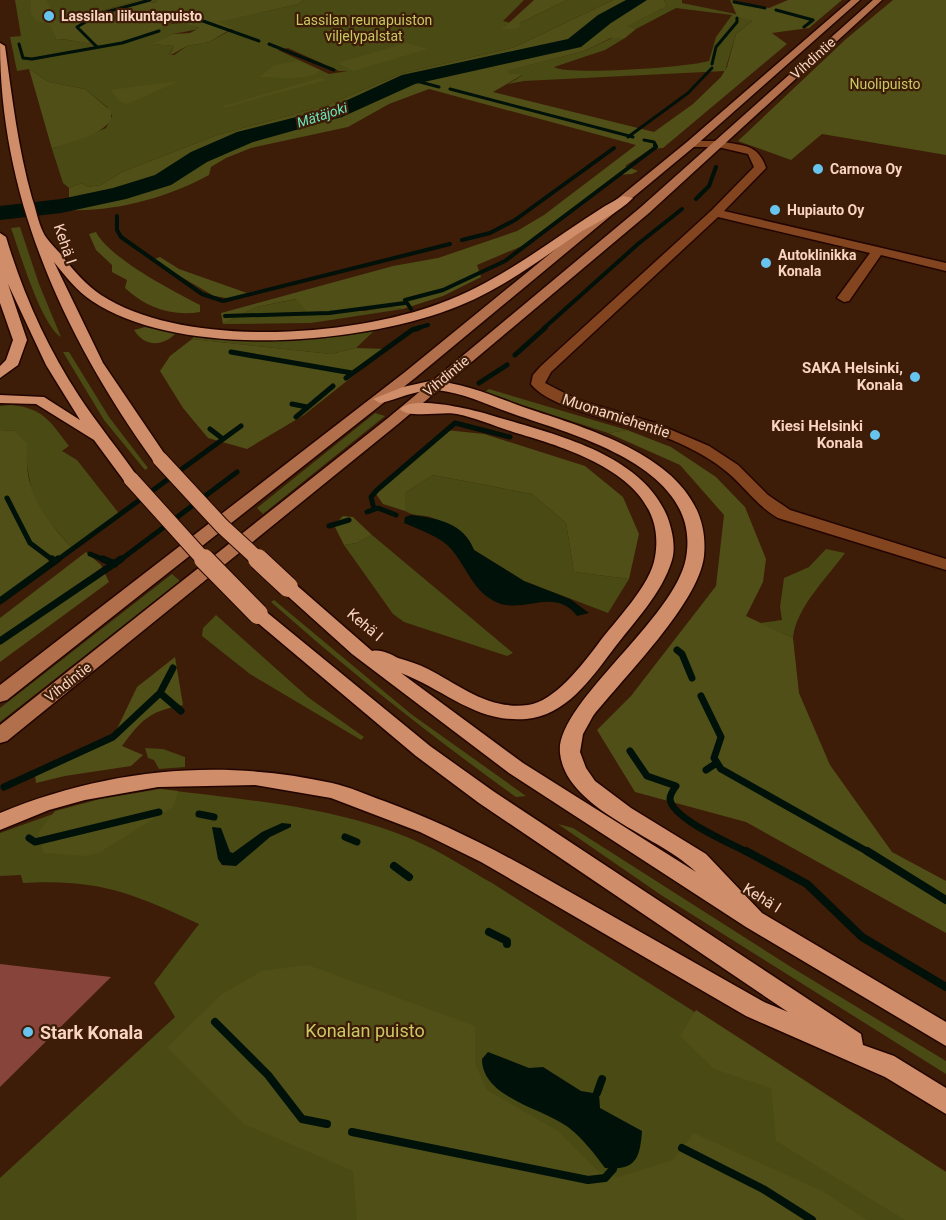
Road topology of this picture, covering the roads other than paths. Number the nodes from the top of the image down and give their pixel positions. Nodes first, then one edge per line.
1 (856, 0) edge
2 (878, 0) edge
3 (0, 46) edge
4 (692, 144) junction
5 (714, 148) junction
6 (627, 198) junction
7 (716, 213) junction
8 (36, 230) junction
9 (0, 237) edge
10 (878, 251) junction
11 (7, 264) junction
12 (946, 267) edge
13 (844, 298) dead end
14 (0, 374) edge
15 (435, 385) junction
16 (0, 399) edge
17 (380, 399) junction
18 (407, 409) junction
19 (101, 439) junction
20 (946, 565) edge
21 (359, 650) junction
22 (0, 695) edge
23 (0, 736) edge
24 (0, 822) edge
25 (754, 920) junction
26 (946, 1035) edge
27 (895, 1070) junction
28 (946, 1102) edge

1 - 4 main road, Vihdintie
2 - 5 main road, Vihdintie
3 - 8 highway, Kehä I
4 - 5 street, Muonamiehentie
4 - 6 main road, Vihdintie
5 - 7 street, Muonamiehentie
5 - 15 main road, Vihdintie
6 - 8 highway
6 - 17 main road, Vihdintie
7 - 10 street
7 - 20 street, Muonamiehentie
8 - 21 highway, Kehä I, bridge
9 - 11 highway
10 - 12 street
10 - 13 street
11 - 14 highway
11 - 19 highway
15 - 17 highway
15 - 18 main road, Vihdintie
15 - 25 highway
16 - 19 highway
17 - 22 main road, Vihdintie
18 - 21 highway
18 - 23 main road, Vihdintie
19 - 27 highway, bridge
21 - 25 highway, Kehä I
24 - 27 highway
25 - 26 highway, Kehä I
27 - 28 highway

